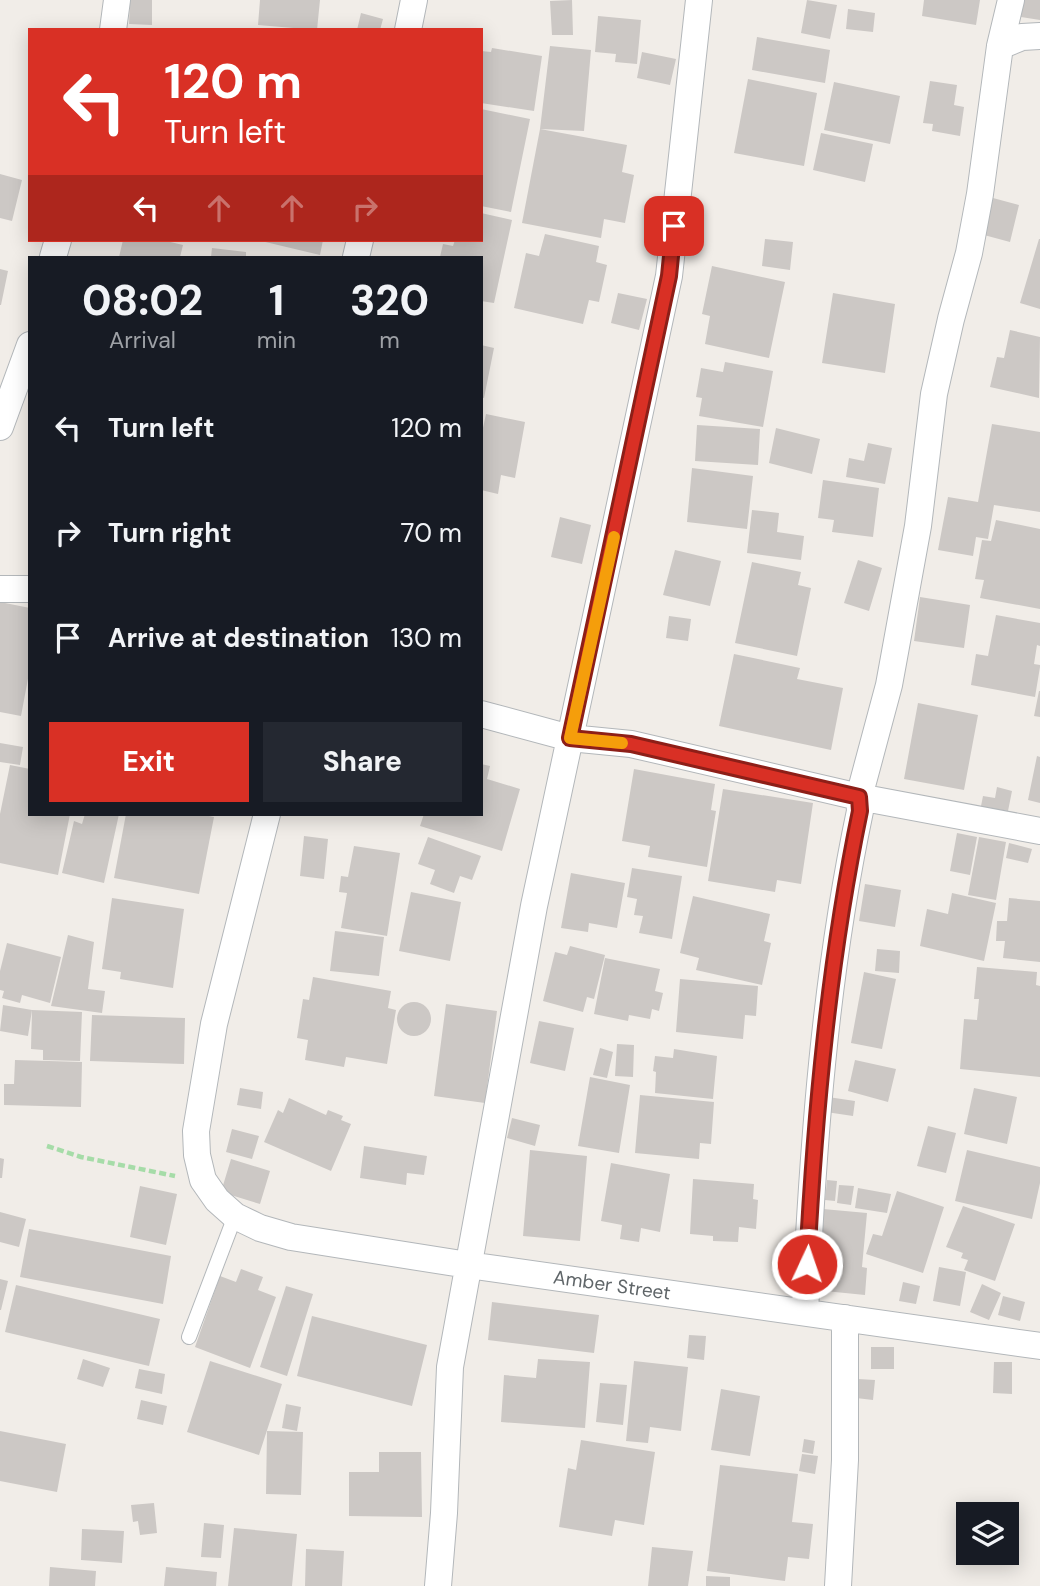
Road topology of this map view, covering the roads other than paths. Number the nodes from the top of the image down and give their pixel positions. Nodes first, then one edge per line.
1 (117, 0) edge
2 (414, 0) edge
3 (699, 0) edge
4 (1011, 0) edge
5 (113, 28) edge
6 (408, 28) edge
7 (1040, 36) edge
8 (1000, 46) junction
9 (28, 350) edge
10 (0, 427) edge
11 (0, 589) edge
12 (28, 589) edge
13 (483, 715) edge
14 (570, 738) junction
15 (859, 797) junction
16 (266, 816) edge
17 (1040, 831) edge
18 (235, 1216) junction
19 (468, 1265) junction
20 (804, 1312) junction
21 (845, 1318) junction
22 (189, 1337) dead end
23 (1040, 1346) edge
24 (438, 1586) edge
25 (838, 1586) edge

1 - 5 street
2 - 6 street
3 - 14 street
4 - 8 street
7 - 8 street
8 - 15 street
9 - 10 street
11 - 12 street
13 - 14 street
14 - 15 street
14 - 19 street
15 - 17 street
15 - 20 street
16 - 18 street, Amber Street
18 - 19 street, Amber Street
18 - 22 lane
19 - 20 street, Amber Street
19 - 24 street
20 - 21 street, Amber Street
21 - 23 street, Amber Street
21 - 25 street

